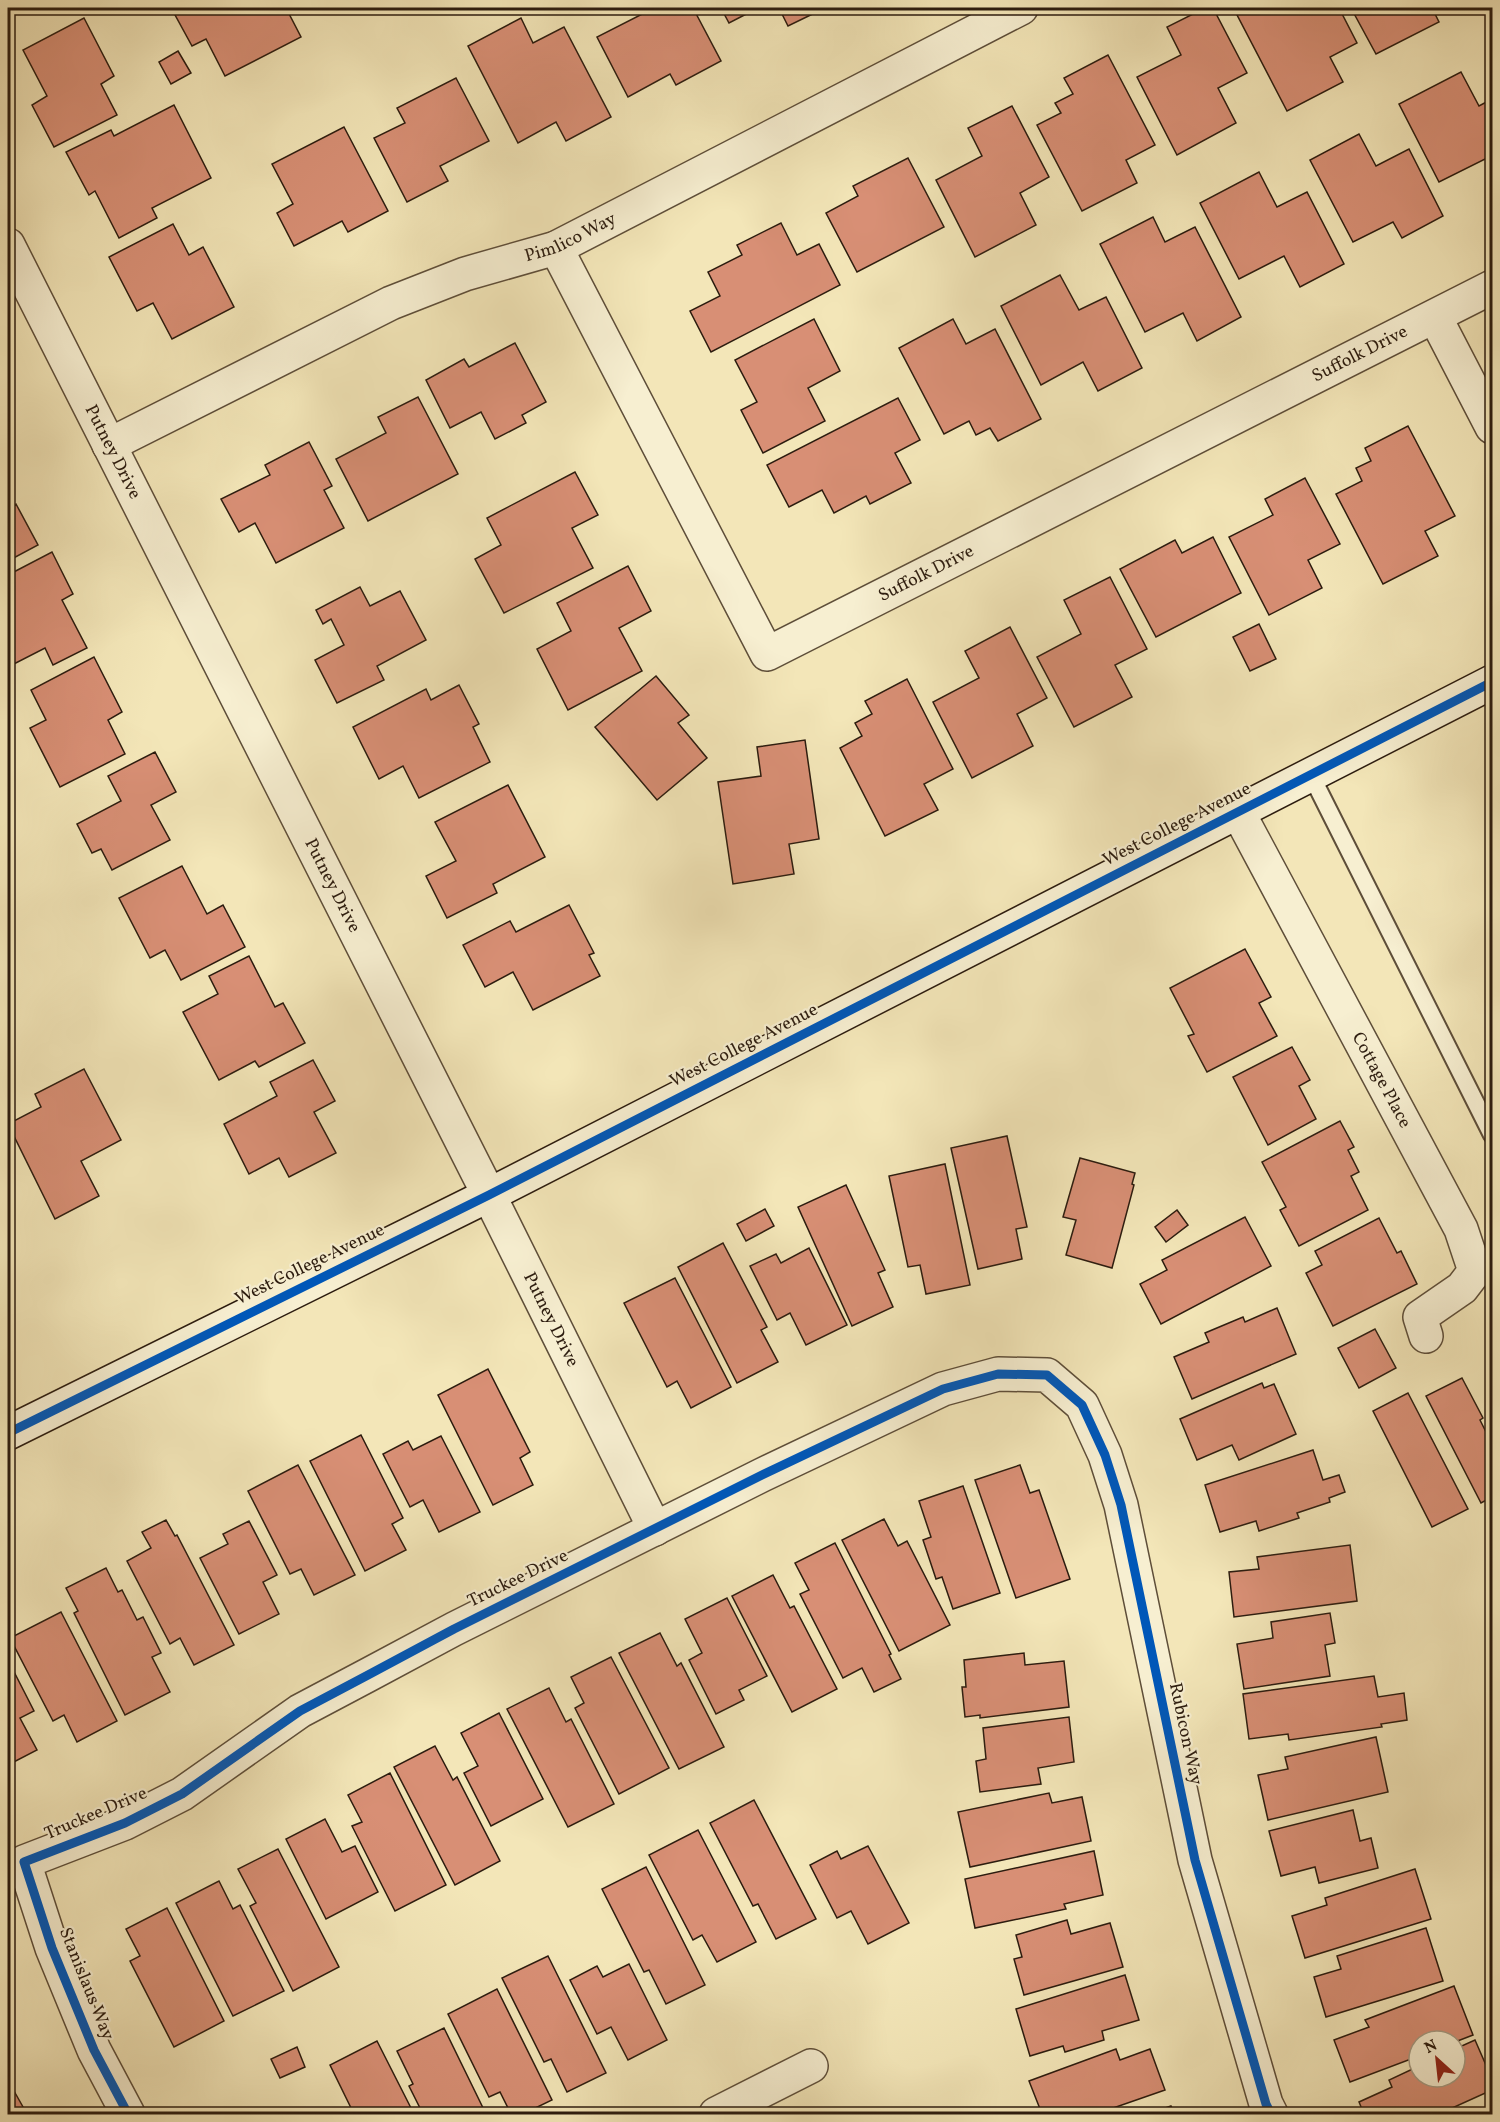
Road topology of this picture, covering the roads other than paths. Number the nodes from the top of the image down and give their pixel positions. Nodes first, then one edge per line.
1 (1022, 8) edge
2 (8, 245) edge
3 (556, 248) junction
4 (1492, 287) edge
5 (1436, 317) junction
6 (1492, 427) edge
7 (109, 446) junction
8 (1492, 682) edge
9 (1311, 775) junction
10 (1238, 812) junction
11 (1492, 1135) edge
12 (489, 1195) junction
13 (1426, 1336) dead end
14 (1047, 1375) joint
15 (8, 1434) edge
16 (654, 1530) junction
17 (16, 1864) edge
18 (811, 2066) dead end
19 (128, 2115) edge
20 (716, 2115) edge
21 (1271, 2115) edge

1 - 3 street, Pimlico Way
2 - 7 street, Putney Drive
3 - 5 street, Suffolk Drive
3 - 7 street, Pimlico Way
4 - 5 street, Suffolk Drive
5 - 6 street
7 - 12 street, Putney Drive
8 - 9 street, West College Avenue
9 - 10 street, West College Avenue
9 - 11 lane
10 - 12 street, West College Avenue
10 - 13 street, Cottage Place
12 - 15 street, West College Avenue
12 - 16 street, Putney Drive
14 - 16 street, Truckee Drive
14 - 21 street, Rubicon Way
16 - 17 street, Truckee Drive
17 - 19 street, Stanislaus Way
18 - 20 street

